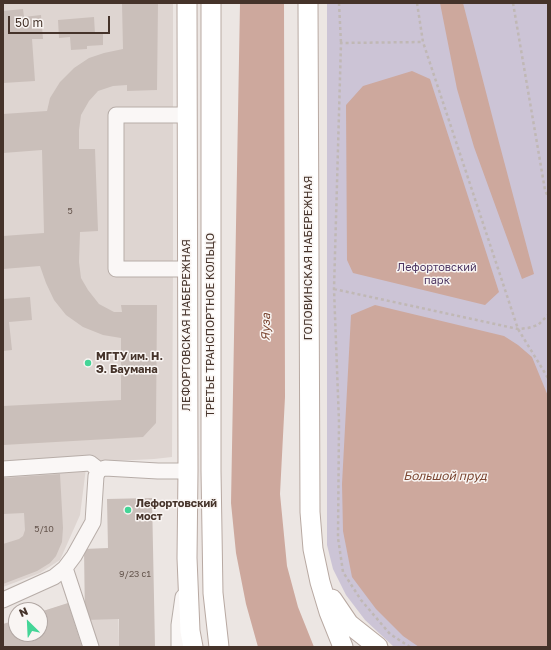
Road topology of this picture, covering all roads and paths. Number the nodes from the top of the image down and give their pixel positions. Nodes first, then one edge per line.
1 (187, 3) edge
2 (211, 3) edge
3 (308, 3) edge
4 (340, 3) edge
5 (417, 3) edge
6 (513, 3) edge
7 (423, 42) junction
8 (341, 43) junction
9 (187, 115) junction
10 (211, 187) junction
11 (548, 196) edge
12 (187, 270) junction
13 (334, 289) junction
14 (548, 315) edge
15 (518, 329) junction
16 (187, 338) junction
17 (548, 378) edge
18 (3, 469) edge
19 (99, 470) junction
20 (188, 471) junction
21 (187, 558) junction
22 (65, 568) junction
23 (320, 582) junction
24 (3, 600) edge
25 (91, 647) edge
26 (179, 647) edge
27 (193, 647) edge
28 (206, 647) edge
29 (219, 647) edge
30 (343, 647) edge
31 (378, 647) edge
32 (410, 647) edge

1 - 9 main road, ЛЕФОРТОВСКАЯ НАБЕРЕЖНАЯ
2 - 10 main road, ТРЕТЬЕ ТРАНСПОРТНОЕ КОЛЬЦО
3 - 23 main road, ГОЛОВИНСКАЯ НАБЕРЕЖНАЯ
4 - 8 path
5 - 7 path
6 - 11 path
7 - 8 path
7 - 15 path
8 - 13 path
9 - 12 main road, ЛЕФОРТОВСКАЯ НАБЕРЕЖНАЯ
9 - 12 street
10 - 16 main road
10 - 29 main road, ТРЕТЬЕ ТРАНСПОРТНОЕ КОЛЬЦО
12 - 16 main road, ЛЕФОРТОВСКАЯ НАБЕРЕЖНАЯ
13 - 15 path
13 - 32 path
14 - 15 path
15 - 17 path
16 - 20 main road, ЛЕФОРТОВСКАЯ НАБЕРЕЖНАЯ
18 - 19 street
19 - 20 street
19 - 22 street
20 - 21 main road, ЛЕФОРТОВСКАЯ НАБЕРЕЖНАЯ
21 - 26 street
21 - 27 main road, ЛЕФОРТОВСКАЯ НАБЕРЕЖНАЯ
21 - 28 main road
22 - 24 street
22 - 25 street
23 - 30 main road, ГОЛОВИНСКАЯ НАБЕРЕЖНАЯ
23 - 31 main road

